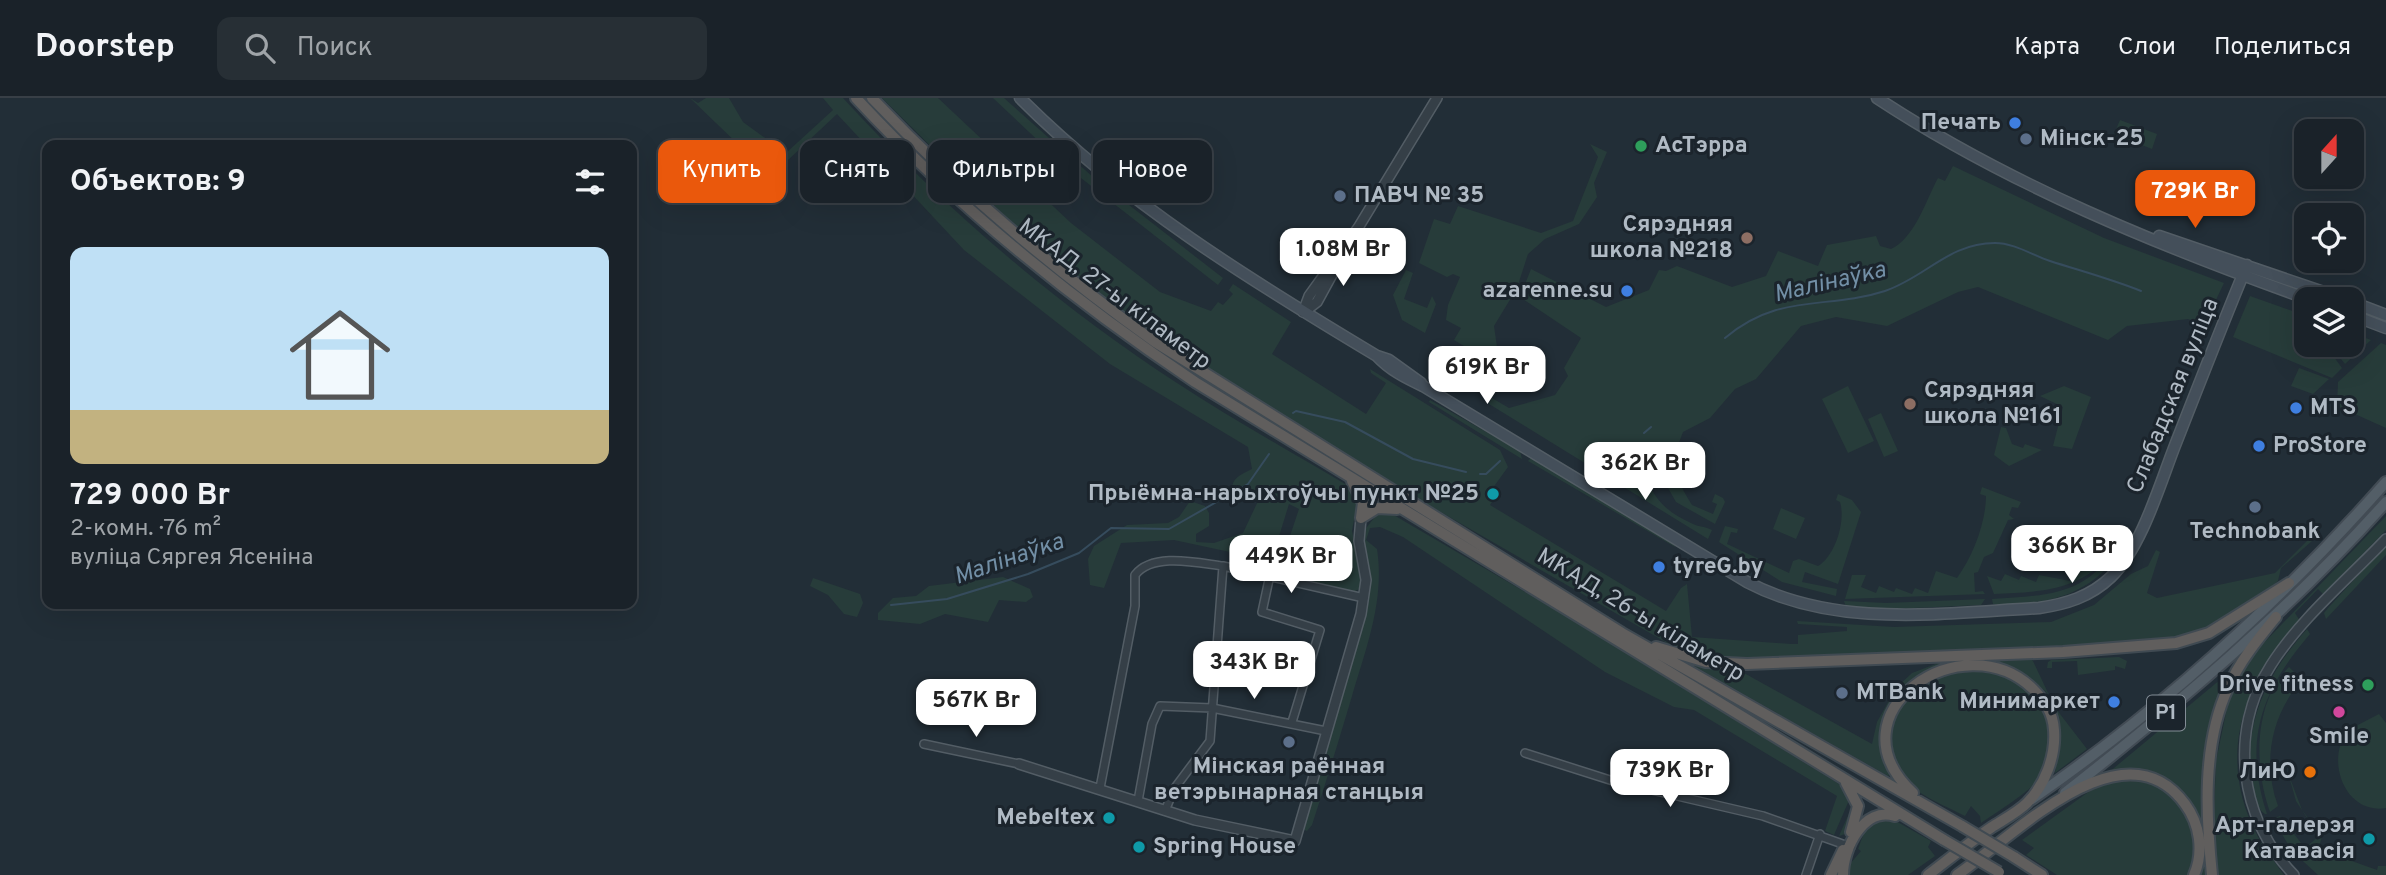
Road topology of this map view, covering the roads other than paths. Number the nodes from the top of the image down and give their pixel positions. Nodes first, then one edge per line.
1 (856, 98) edge
2 (872, 98) edge
3 (1020, 98) edge
4 (1437, 98) edge
5 (1877, 98) edge
6 (2132, 229) junction
7 (2247, 265) junction
8 (2243, 275) junction
9 (2310, 287) edge
10 (2294, 294) edge
11 (2364, 306) edge
12 (1303, 312) junction
13 (2386, 314) edge
14 (2364, 320) edge
15 (2386, 328) edge
16 (1231, 399) junction
17 (1349, 477) junction
18 (2386, 482) edge
19 (2383, 506) edge
20 (1404, 511) junction
21 (1361, 518) junction
22 (2386, 539) edge
23 (1223, 566) junction
24 (1270, 575) junction
25 (2289, 583) junction
26 (1364, 598) junction
27 (2276, 617) junction
28 (1622, 633) junction
29 (1212, 708) junction
30 (1292, 722) junction
31 (1326, 731) junction
32 (924, 744) dead end
33 (1525, 753) dead end
34 (1019, 764) joint
35 (1842, 778) junction
36 (1100, 788) junction
37 (1138, 801) junction
38 (2027, 803) junction
39 (2052, 804) junction
40 (1165, 811) junction
41 (1937, 812) junction
42 (1911, 821) junction
43 (1822, 835) junction
44 (1848, 846) junction
45 (2001, 874) edge
46 (1806, 875) edge
47 (1831, 875) edge
48 (1843, 875) edge
49 (1928, 875) edge
50 (1957, 875) edge
51 (2042, 875) edge
52 (2194, 875) edge
53 (2212, 875) edge
54 (2294, 875) edge

1 - 16 highway, МКАД, 27-ы кіламетр
2 - 16 highway, МКАД, 27-ы кіламетр
3 - 12 main road, Слабадская вуліца
4 - 12 street
5 - 6 main road
6 - 7 main road
6 - 8 main road
7 - 8 main road, Слабадская вуліца
7 - 9 main road
8 - 10 main road
8 - 12 main road, Слабадская вуліца
11 - 13 main road
14 - 15 main road
16 - 17 highway, МКАД, 26-ы кіламетр
16 - 28 highway, МКАД, 26-ы кіламетр
17 - 20 highway, МКАД, 26-ы кіламетр
17 - 21 highway
18 - 25 main road, Р1
19 - 27 main road, Р1
20 - 21 highway
20 - 35 highway, МКАД, 26-ы кіламетр
21 - 26 street
22 - 54 street
23 - 24 street
23 - 29 street
23 - 36 street
24 - 26 street
24 - 30 street
25 - 28 highway
25 - 38 main road, Р1
26 - 31 street
27 - 39 main road, Р1
27 - 53 highway
28 - 41 highway, МКАД, 26-ы кіламетр
29 - 30 street
29 - 37 street
29 - 40 street
30 - 31 street
31 - 40 street
32 - 34 street
33 - 43 street
34 - 36 street
35 - 42 highway, МКАД, 26-ы кіламетр
35 - 44 highway
36 - 37 street
37 - 40 street
38 - 41 highway
38 - 49 highway, Р1
39 - 50 highway, Р1
39 - 52 highway
41 - 51 highway, МКАД, 26-ы кіламетр, bridge
42 - 44 highway
42 - 45 highway, МКАД, 26-ы кіламетр, bridge
43 - 44 street
43 - 46 street
44 - 47 highway
44 - 48 highway

